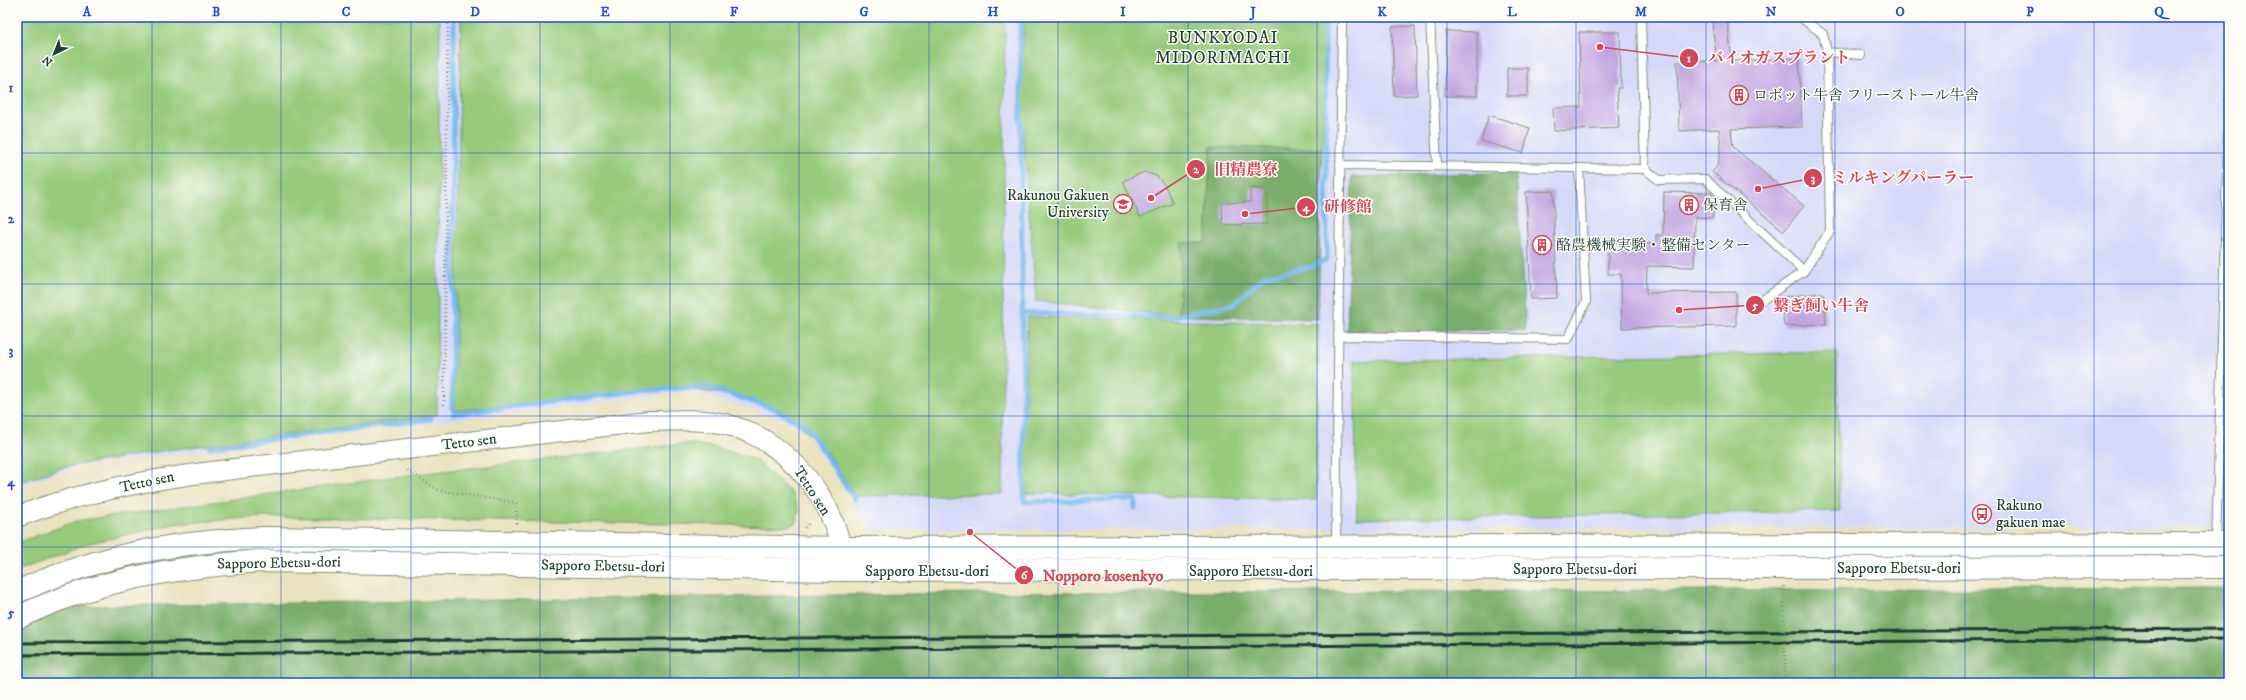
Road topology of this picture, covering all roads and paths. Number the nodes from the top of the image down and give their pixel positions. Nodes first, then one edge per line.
1 (448, 17) edge
2 (1342, 17) edge
3 (1430, 17) edge
4 (1641, 17) edge
5 (1800, 17) edge
6 (1827, 52) junction
7 (1861, 55) dead end
8 (2229, 101) edge
9 (1340, 165) junction
10 (1437, 166) junction
11 (1579, 169) junction
12 (1645, 170) junction
13 (1804, 271) junction
14 (1749, 308) dead end
15 (1338, 336) junction
16 (444, 405) dead end
17 (407, 470) dead end
18 (17, 516) edge
19 (517, 529) dead end
20 (841, 548) junction
21 (2220, 556) edge
22 (1336, 559) junction
23 (843, 570) junction
24 (1784, 587) dead end
25 (17, 592) edge
26 (17, 618) edge
27 (1785, 683) edge

1 - 16 path
2 - 9 lane
3 - 10 lane
4 - 12 lane
5 - 6 lane
6 - 7 lane
6 - 13 lane
8 - 21 lane
9 - 10 lane
9 - 15 lane
10 - 11 lane
11 - 12 lane
11 - 15 lane
12 - 13 lane
13 - 14 lane
15 - 22 lane
17 - 19 path
18 - 20 street, Tetto sen
20 - 22 highway, Sapporo Ebetsu-dori
20 - 23 street, Tetto sen
20 - 25 highway, Sapporo Ebetsu-dori
21 - 22 highway, Sapporo Ebetsu-dori
22 - 23 highway, Sapporo Ebetsu-dori
23 - 26 highway, Sapporo Ebetsu-dori
24 - 27 path, bridge

